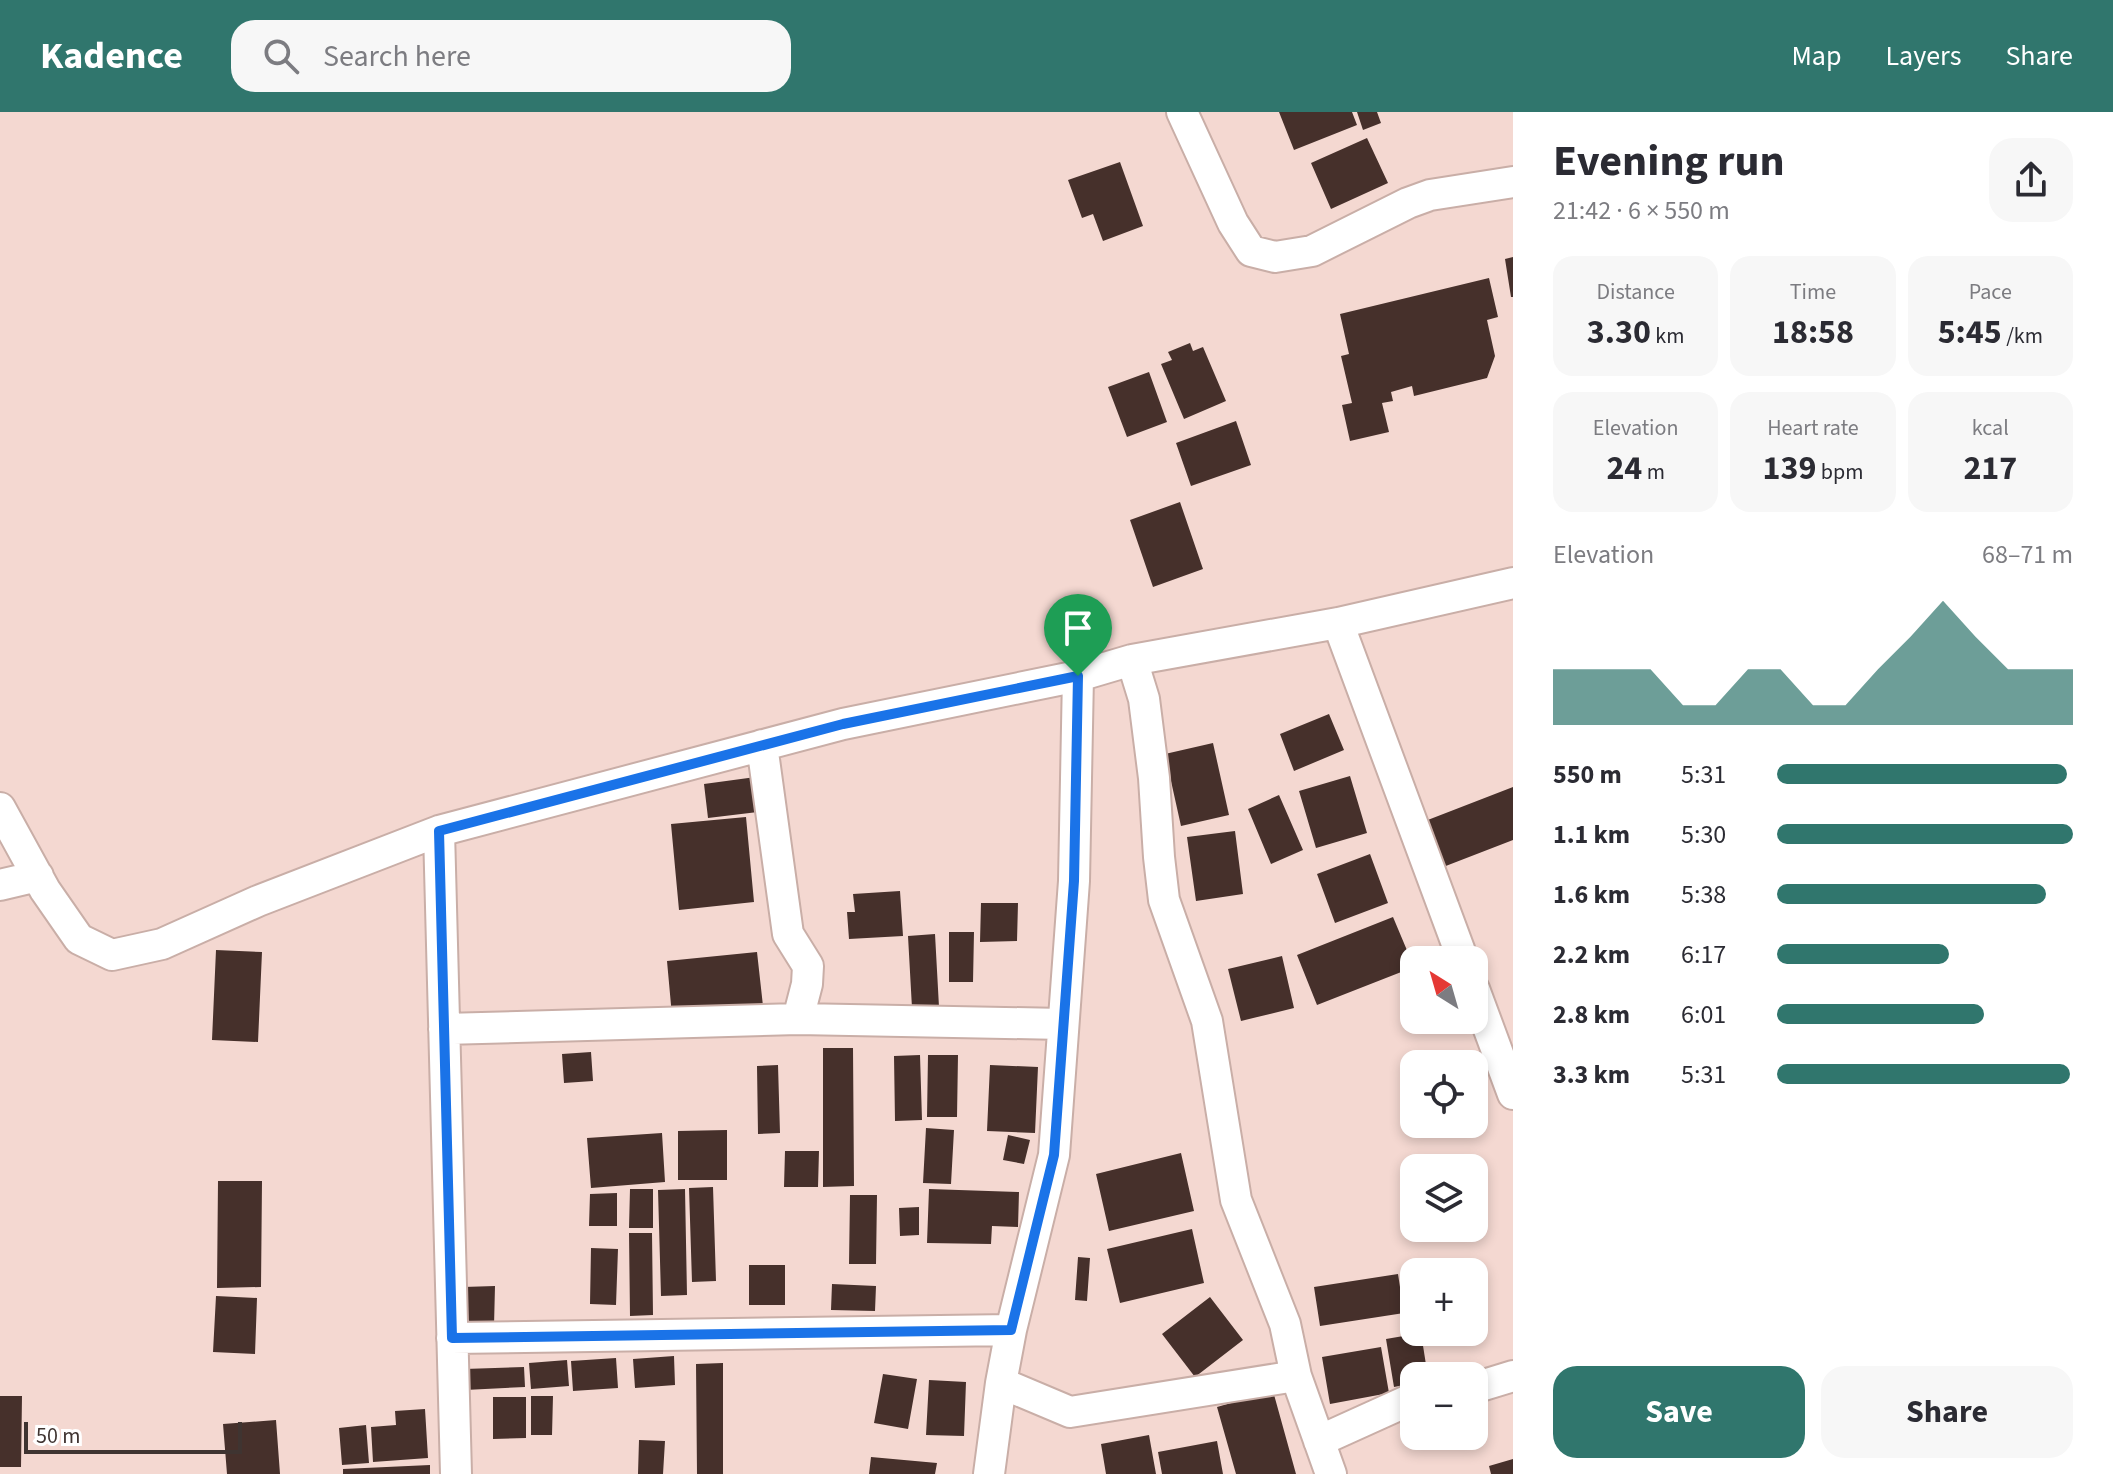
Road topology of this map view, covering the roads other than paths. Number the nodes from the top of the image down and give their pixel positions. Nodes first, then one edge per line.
1 (1182, 112) edge
2 (1513, 182) edge
3 (1513, 583) edge
4 (1338, 623) junction
5 (1132, 660) junction
6 (1078, 676) junction
7 (762, 745) junction
8 (0, 808) edge
9 (439, 831) junction
10 (38, 876) junction
11 (0, 885) edge
12 (1458, 946) edge
13 (798, 1019) junction
14 (1063, 1024) junction
15 (1488, 1027) edge
16 (444, 1029) junction
17 (1513, 1094) edge
18 (1011, 1330) junction
19 (452, 1338) junction
20 (1296, 1376) junction
21 (1513, 1376) edge
22 (1001, 1383) junction
23 (1488, 1384) edge
24 (1400, 1404) edge
25 (1319, 1441) junction
26 (456, 1474) edge
27 (989, 1474) edge
28 (1331, 1474) edge

1 - 2 street
3 - 4 street
4 - 5 street
4 - 12 street
5 - 6 street
5 - 20 street
6 - 7 street
6 - 14 street
7 - 9 street
7 - 13 street
8 - 10 street
9 - 10 street
9 - 16 street
10 - 11 street
13 - 14 street
13 - 16 street
14 - 18 street
15 - 17 street
16 - 19 street
18 - 19 street
18 - 22 street
19 - 26 street
20 - 22 street
20 - 25 street
21 - 23 street
22 - 27 street
24 - 25 street
25 - 28 street

